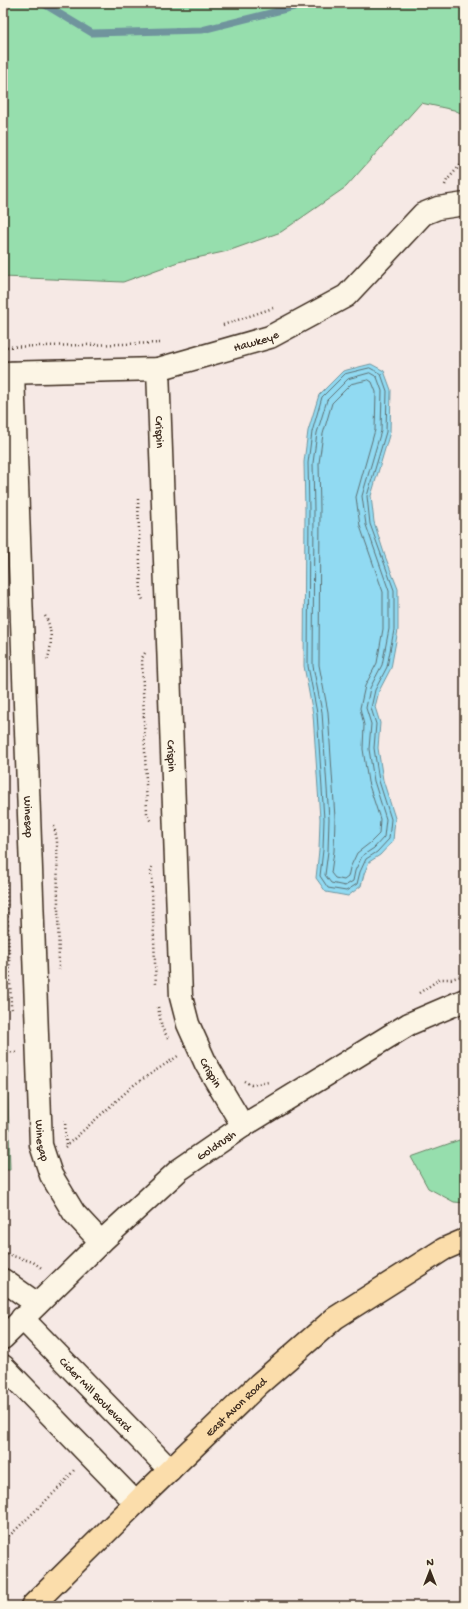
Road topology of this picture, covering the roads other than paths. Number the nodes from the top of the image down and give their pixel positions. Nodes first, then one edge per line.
1 (465, 204) edge
2 (158, 369) junction
3 (8, 373) edge
4 (465, 1000) edge
5 (243, 1126) junction
6 (465, 1240) edge
7 (101, 1242) junction
8 (3, 1280) edge
9 (30, 1311) junction
10 (3, 1338) edge
11 (3, 1366) edge
12 (170, 1470) junction
13 (136, 1503) junction
14 (32, 1606) edge

1 - 2 street, Hawkeye
2 - 3 street, Hawkeye
2 - 5 street, Crispin
3 - 7 street, Winesap
4 - 5 street, Goldrush
5 - 7 street, Goldrush
6 - 12 main road, East Avon Road
7 - 9 street, Goldrush
8 - 9 street, Cider Mill Boulevard
9 - 10 street, Goldrush
9 - 12 street, Cider Mill Boulevard
11 - 13 street
12 - 13 main road, East Avon Road
13 - 14 main road, East Avon Road

